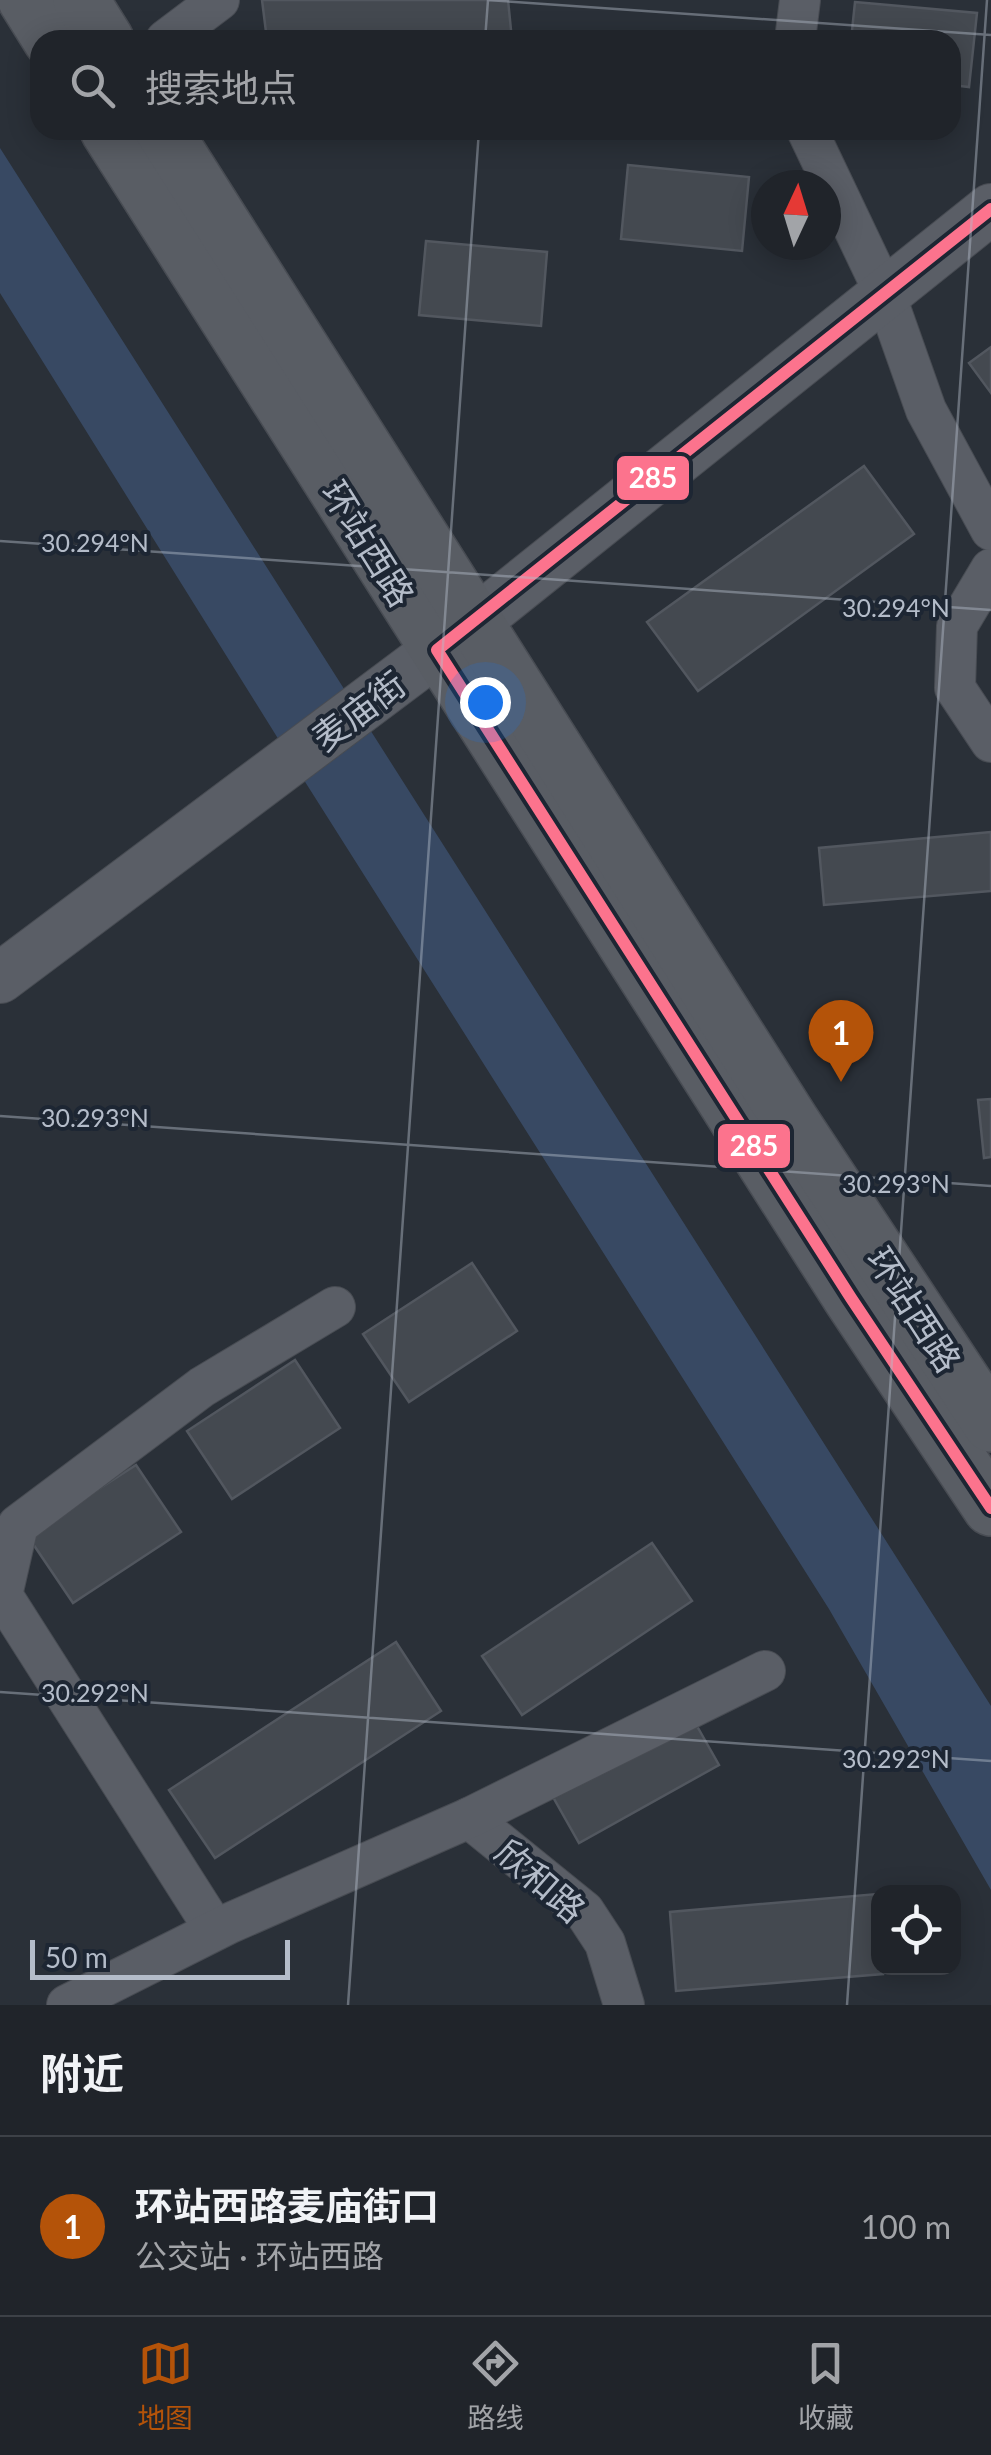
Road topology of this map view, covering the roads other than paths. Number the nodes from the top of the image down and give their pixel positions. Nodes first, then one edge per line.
1 (26, 0) edge
2 (81, 0) edge
3 (219, 0) edge
4 (800, 0) edge
5 (45, 30) edge
6 (100, 30) edge
7 (179, 30) edge
8 (796, 30) edge
9 (115, 140) edge
10 (169, 140) edge
11 (813, 140) edge
12 (991, 209) edge
13 (884, 294) junction
14 (991, 530) edge
15 (991, 569) edge
16 (456, 636) junction
17 (991, 742) edge
18 (0, 978) edge
19 (335, 1306) dead end
20 (991, 1424) edge
21 (991, 1508) edge
22 (765, 1671) dead end
23 (470, 1818) junction
24 (216, 1930) junction
25 (92, 1999) edge
26 (624, 2005) edge

1 - 5 main road
2 - 6 main road
3 - 7 street
4 - 8 street
9 - 16 main road, 环站西路
10 - 16 main road, 环站西路
11 - 13 street
12 - 13 street, 麦庙街
13 - 14 street
13 - 16 street, 麦庙街
15 - 17 street
16 - 18 street, 麦庙街
16 - 20 main road, 环站西路
16 - 21 main road, 环站西路
19 - 24 street
22 - 23 street
23 - 24 street
23 - 26 street, 欣和路
24 - 25 street

